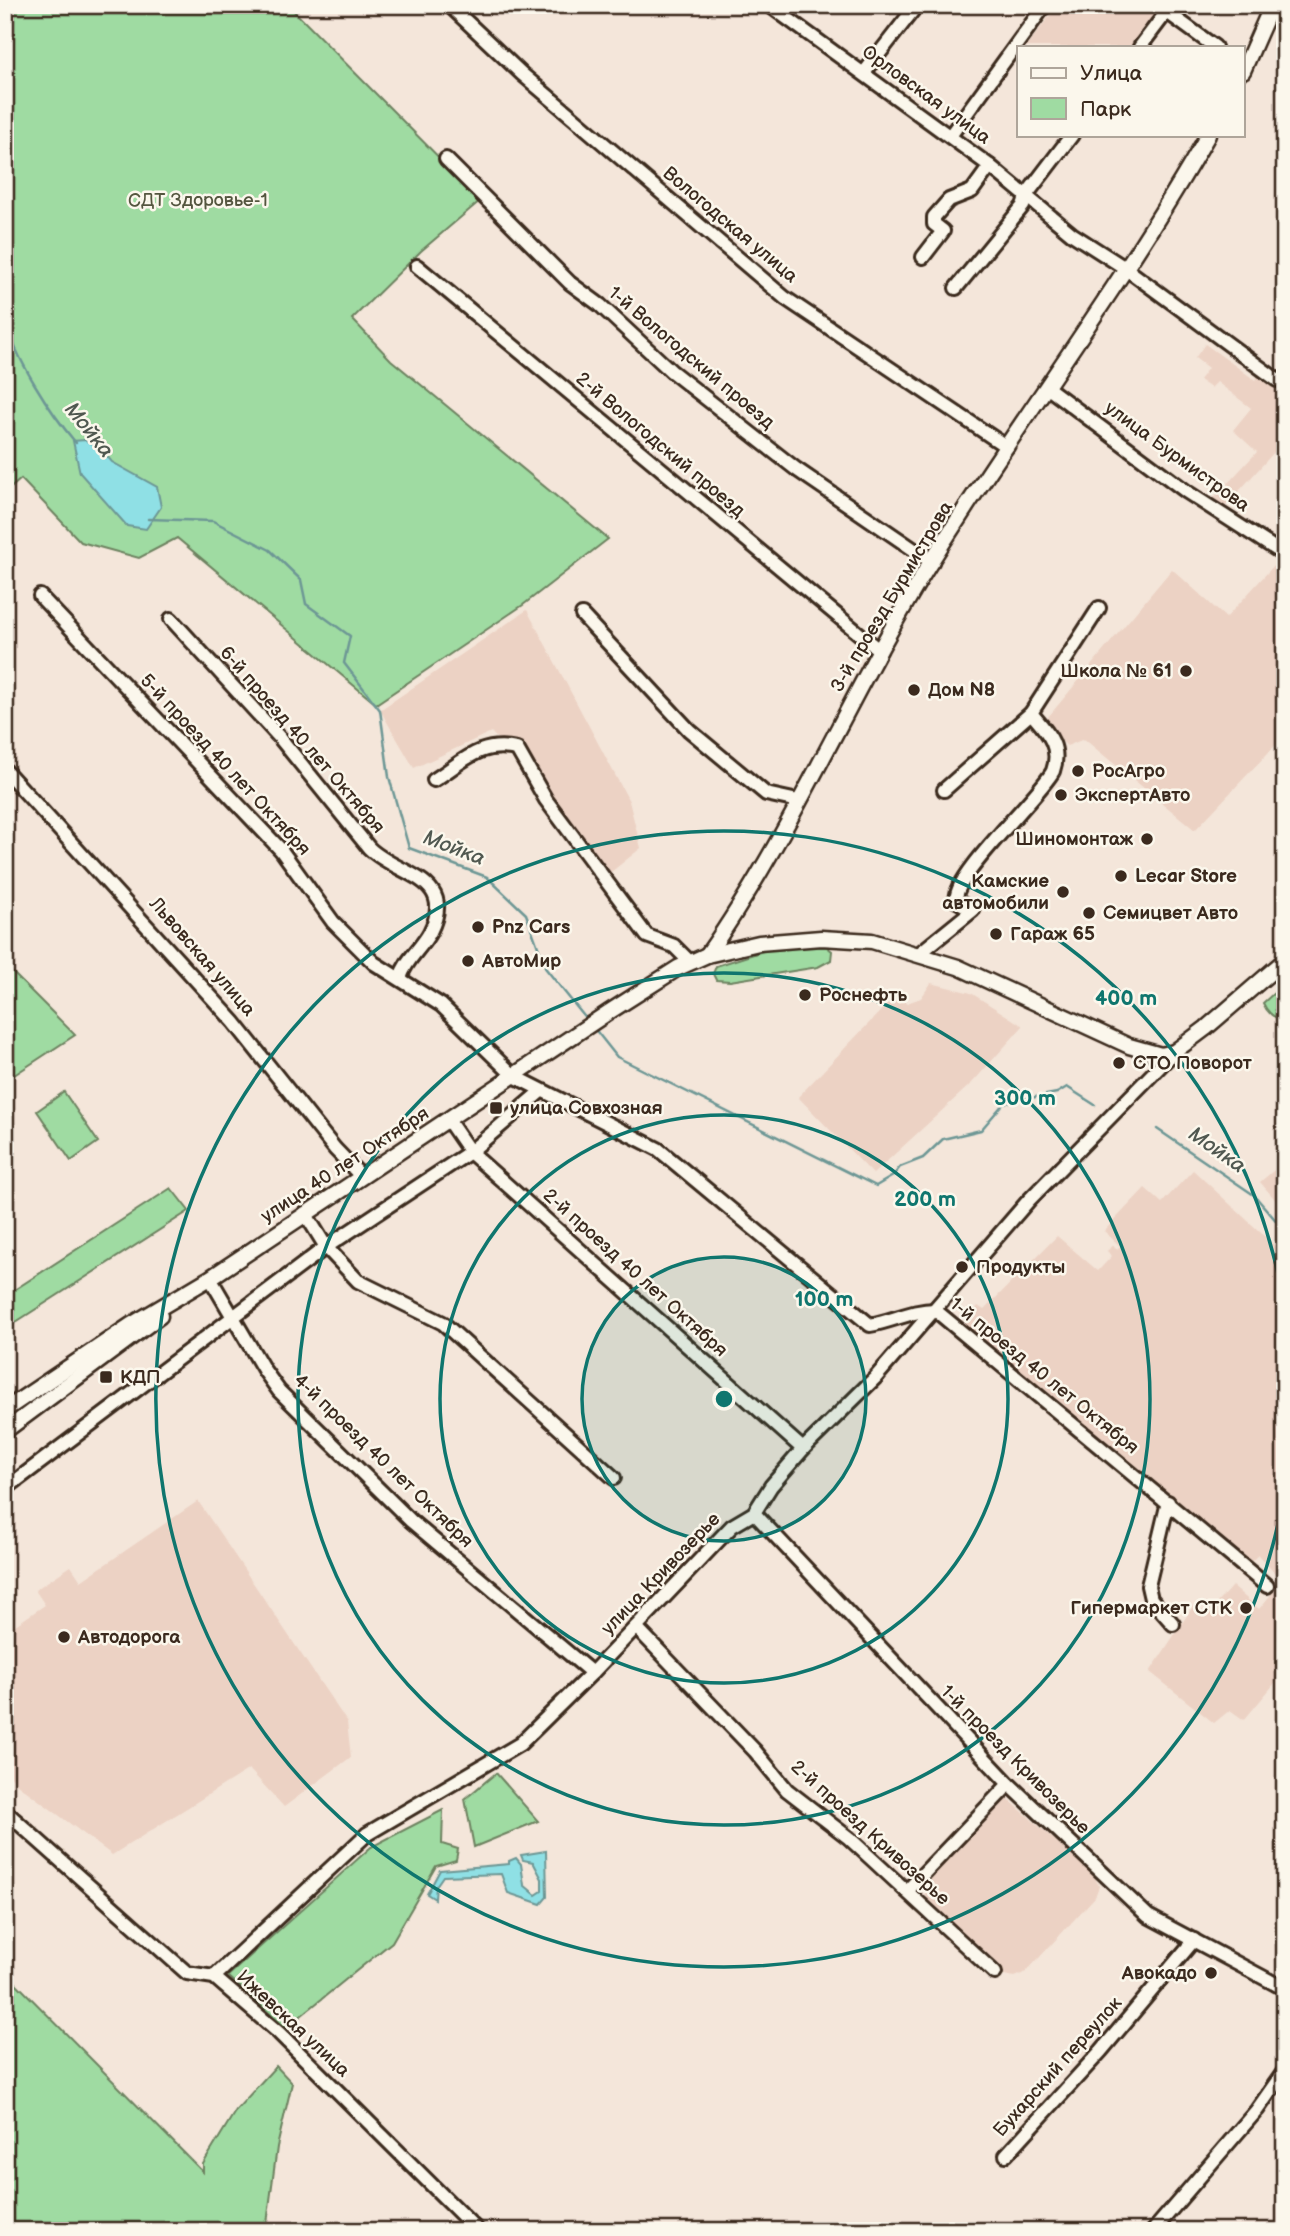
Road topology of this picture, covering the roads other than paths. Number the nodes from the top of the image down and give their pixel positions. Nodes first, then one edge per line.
1 (449, 5) edge
2 (769, 5) edge
3 (917, 5) edge
4 (1045, 5) edge
5 (1272, 5) edge
6 (1169, 9) edge
7 (1141, 46) edge
8 (1213, 46) edge
9 (1244, 67) edge
10 (864, 73) junction
11 (950, 136) junction
12 (1071, 136) edge
13 (1207, 136) edge
14 (446, 159) dead end
15 (990, 166) junction
16 (1027, 194) junction
17 (923, 257) dead end
18 (417, 266) dead end
19 (1125, 268) junction
20 (956, 288) dead end
21 (1277, 380) dead end
22 (1048, 388) junction
23 (1007, 447) junction
24 (1285, 555) edge
25 (932, 562) junction
26 (40, 596) dead end
27 (1099, 608) dead end
28 (582, 615) dead end
29 (171, 620) dead end
30 (880, 651) junction
31 (1031, 713) junction
32 (5, 770) edge
33 (434, 780) dead end
34 (944, 790) dead end
35 (798, 801) junction
36 (920, 953) junction
37 (707, 955) junction
38 (1285, 960) edge
39 (690, 962) junction
40 (400, 978) junction
41 (1174, 1052) junction
42 (514, 1076) junction
43 (541, 1091) junction
44 (448, 1119) junction
45 (470, 1152) junction
46 (361, 1176) junction
47 (305, 1213) junction
48 (326, 1247) junction
49 (210, 1278) junction
50 (188, 1292) junction
51 (935, 1310) junction
52 (233, 1318) junction
53 (5, 1410) edge
54 (5, 1431) edge
55 (803, 1450) junction
56 (614, 1478) dead end
57 (5, 1489) edge
58 (1168, 1502) junction
59 (754, 1513) junction
60 (1267, 1586) dead end
61 (1173, 1624) dead end
62 (636, 1627) junction
63 (592, 1673) junction
64 (1009, 1784) junction
65 (5, 1811) edge
66 (907, 1891) junction
67 (1194, 1940) junction
68 (995, 1973) dead end
69 (214, 1977) junction
70 (1285, 1989) edge
71 (1285, 2070) edge
72 (1006, 2155) dead end
73 (478, 2231) edge
74 (1153, 2231) edge

1 - 23 street, Вологодская улица
2 - 10 street, Орловская улица
3 - 10 street
4 - 11 street
5 - 9 main road
6 - 7 street
6 - 8 street
10 - 11 street, Орловская улица
11 - 15 street, Орловская улица
12 - 16 street
13 - 19 main road, 3-й проезд Бурмистрова
14 - 25 street, 1-й Вологодский проезд
15 - 16 street, Орловская улица
15 - 17 street
16 - 19 street, Орловская улица
16 - 20 street
18 - 30 street, 2-й Вологодский проезд
19 - 21 street
19 - 22 main road, 3-й проезд Бурмистрова
22 - 23 main road, 3-й проезд Бурмистрова
22 - 24 street, улица Бурмистрова
23 - 25 main road, 3-й проезд Бурмистрова
25 - 30 main road, 3-й проезд Бурмистрова
26 - 40 street, 5-й проезд 40 лет Октября
27 - 31 street
28 - 35 street
29 - 40 street, 6-й проезд 40 лет Октября
30 - 35 main road, 3-й проезд Бурмистрова
31 - 34 street
31 - 36 street
32 - 46 street, Львовская улица
33 - 39 street
35 - 37 main road, 3-й проезд Бурмистрова
36 - 37 main road
36 - 41 main road
37 - 39 main road, улица 40 лет Октября
38 - 41 main road, улица Кривозерье
39 - 42 main road, улица 40 лет Октября
40 - 42 street, 5-й проезд 40 лет Октября
41 - 51 street, улица Кривозерье
42 - 43 street, 5-й проезд 40 лет Октября
42 - 44 main road, улица 40 лет Октября
43 - 45 street
43 - 51 street, 1-й проезд 40 лет Октября
44 - 45 street, 2-й проезд 40 лет Октября
44 - 46 main road, улица 40 лет Октября
45 - 48 street
45 - 55 street, 2-й проезд 40 лет Октября
46 - 47 main road, улица 40 лет Октября
47 - 48 street
47 - 49 main road, улица 40 лет Октября
48 - 52 street
48 - 56 street
49 - 50 main road, улица 40 лет Октября
49 - 52 street, 4-й проезд 40 лет Октября
50 - 53 main road, улица 40 лет Октября
50 - 54 main road
51 - 55 street, улица Кривозерье
51 - 58 street, 1-й проезд 40 лет Октября
52 - 57 street
52 - 63 street, 4-й проезд 40 лет Октября
55 - 59 street, улица Кривозерье
58 - 60 street, 1-й проезд 40 лет Октября
58 - 61 street
59 - 62 street, улица Кривозерье
59 - 64 street, 1-й проезд Кривозерье
62 - 63 street, улица Кривозерье
62 - 66 street, 2-й проезд Кривозерье
63 - 69 street, улица Кривозерье
64 - 66 street
64 - 67 street, 1-й проезд Кривозерье
65 - 69 street, Ижевская улица
66 - 68 street, 2-й проезд Кривозерье
67 - 70 street, 1-й проезд Кривозерье
67 - 72 street, Бухарский переулок
69 - 73 street, Ижевская улица
71 - 74 street

